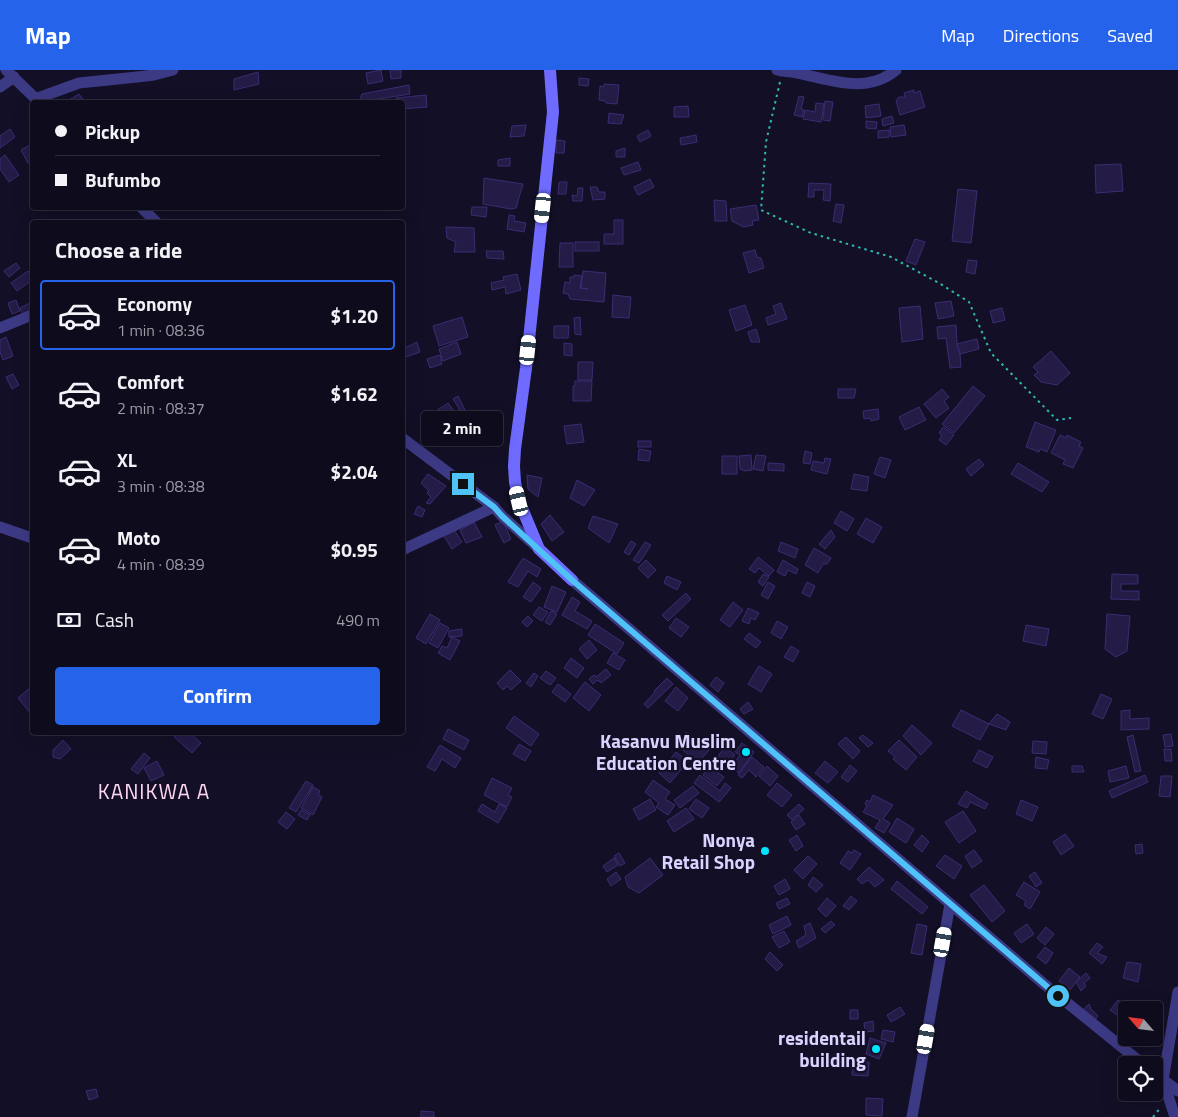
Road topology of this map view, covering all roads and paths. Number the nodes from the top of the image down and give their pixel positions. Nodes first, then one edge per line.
1 (173, 70) edge
2 (550, 70) edge
3 (896, 70) edge
4 (779, 71) edge
5 (10, 74) edge
6 (0, 86) edge
7 (37, 100) edge
8 (144, 210) edge
9 (154, 220) edge
10 (30, 316) edge
11 (0, 328) edge
12 (1071, 418) dead end
13 (405, 440) edge
14 (494, 507) junction
15 (0, 528) edge
16 (30, 537) edge
17 (405, 549) edge
18 (539, 549) junction
19 (572, 580) joint
20 (950, 904) junction
21 (1178, 992) edge
22 (1133, 1056) edge
23 (1163, 1056) edge
24 (1163, 1080) edge
25 (1163, 1088) edge
26 (1178, 1091) edge
27 (912, 1117) edge
28 (1175, 1117) edge

1 - 7 street
2 - 18 street
3 - 4 street
4 - 12 path
5 - 6 street
5 - 7 street
8 - 9 street
10 - 11 street
13 - 14 street
14 - 17 street
14 - 18 street
15 - 16 street
18 - 19 street
19 - 20 street
20 - 22 street
20 - 27 street
21 - 23 street
24 - 26 street
25 - 28 street

